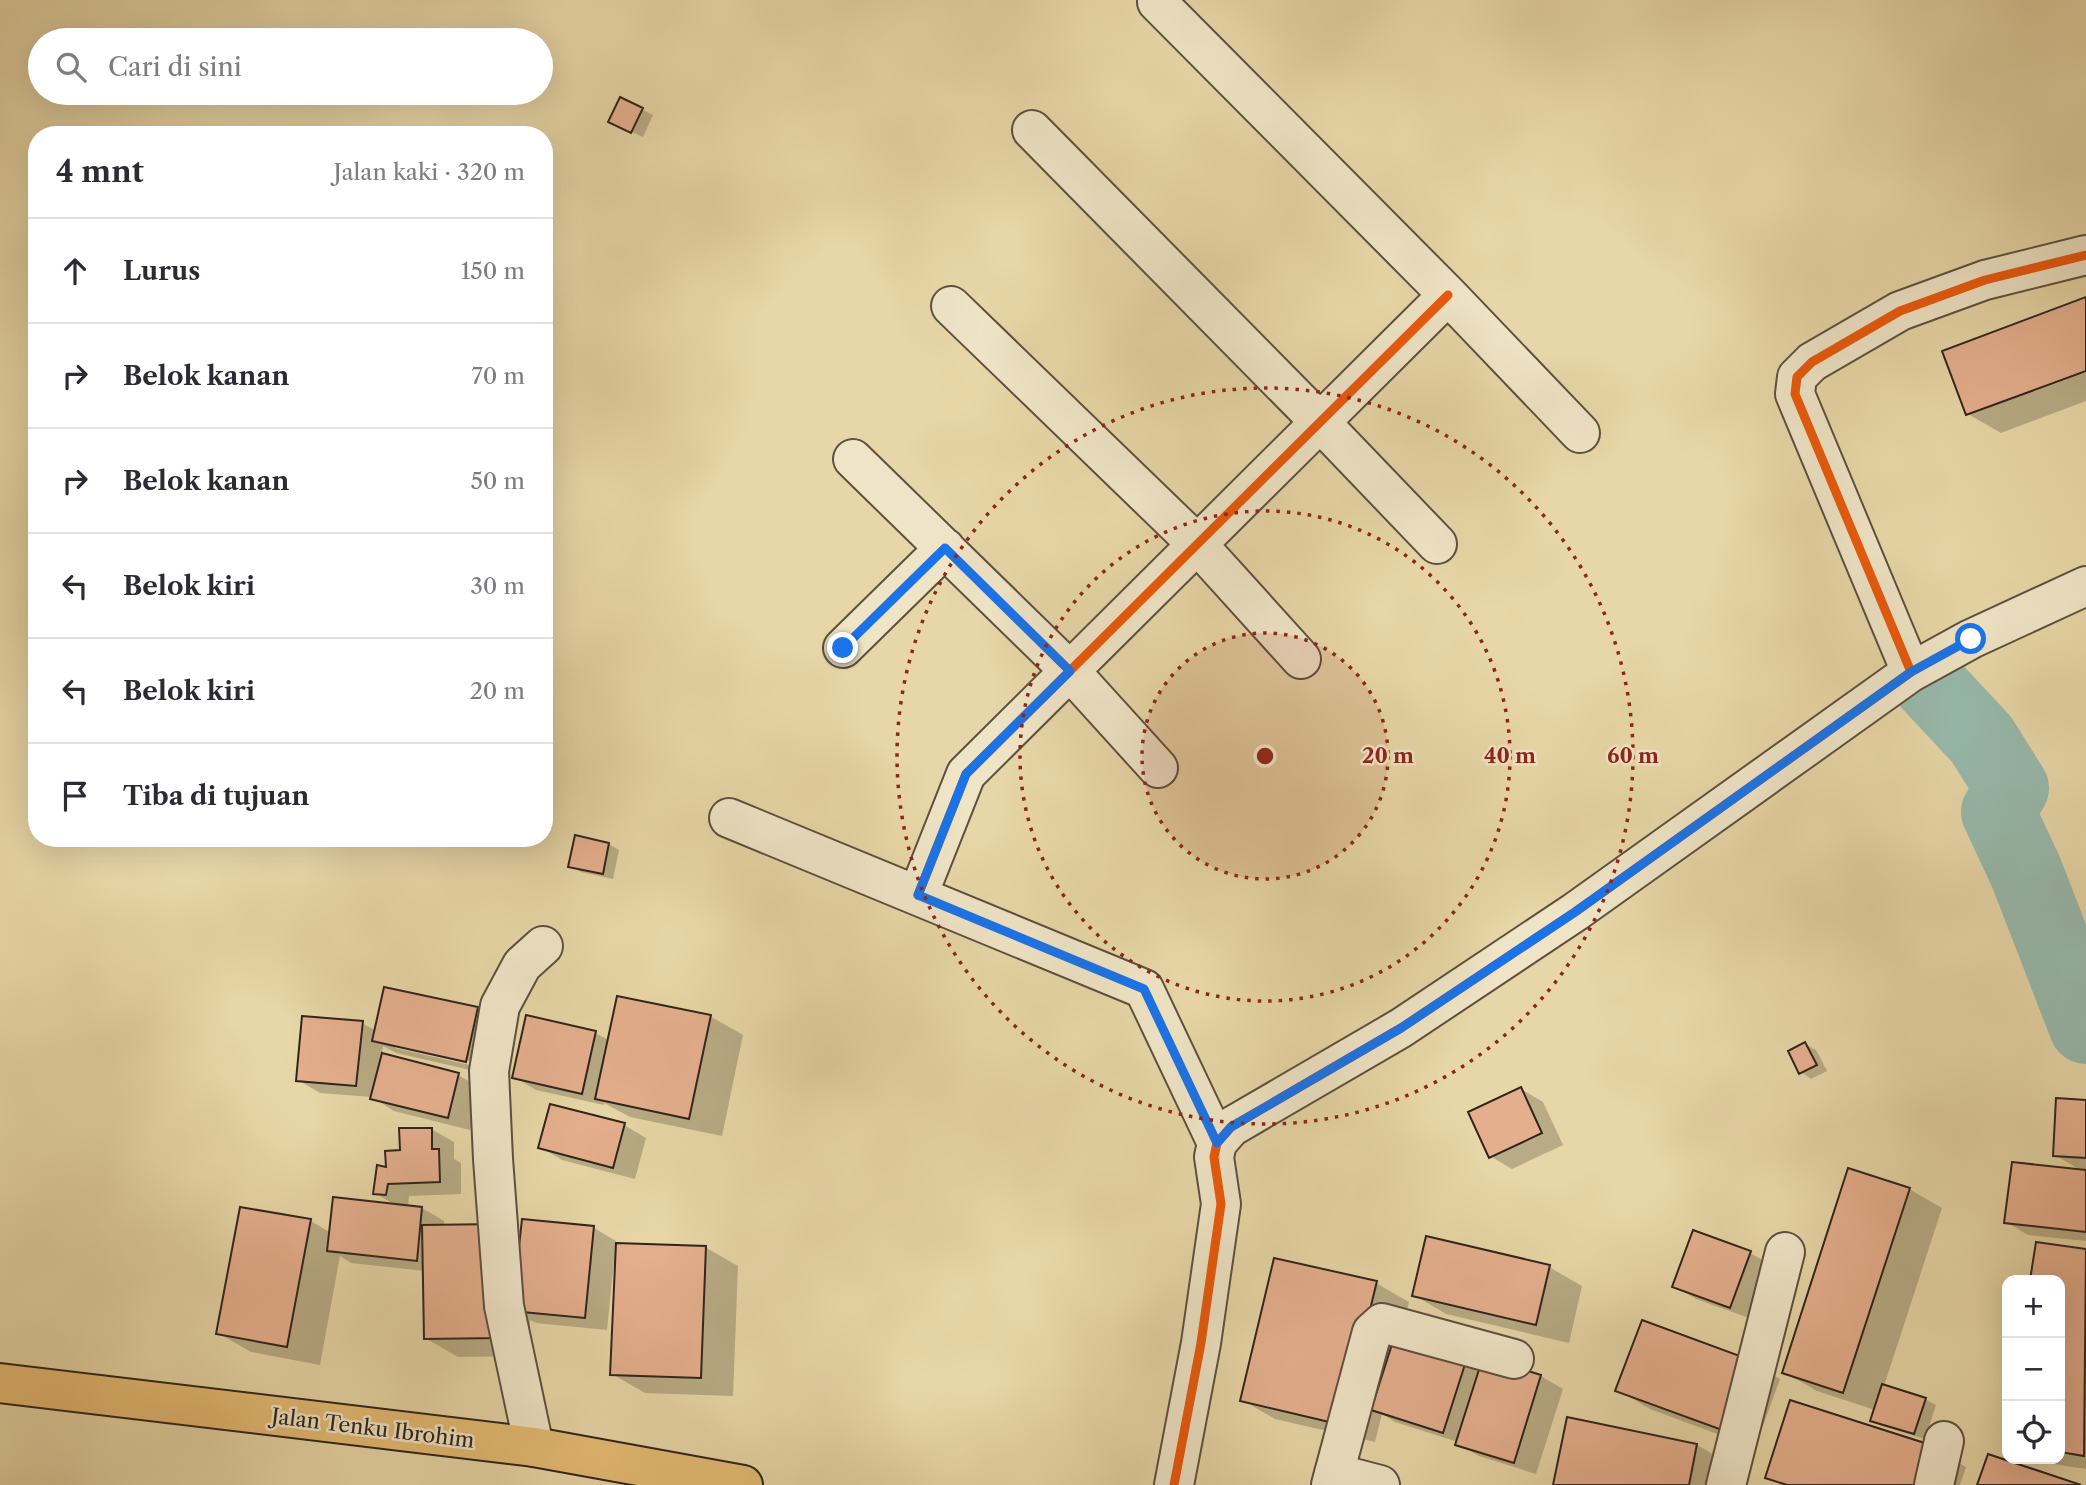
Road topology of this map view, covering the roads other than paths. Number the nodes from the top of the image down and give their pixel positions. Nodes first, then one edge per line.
1 (1157, 2) dead end
2 (1032, 130) dead end
3 (2086, 255) edge
4 (1448, 295) junction
5 (951, 306) dead end
6 (1320, 422) junction
7 (1580, 432) dead end
8 (853, 459) dead end
9 (1197, 544) junction
10 (1437, 544) dead end
11 (945, 548) junction
12 (2086, 586) edge
13 (843, 648) dead end
14 (1301, 659) dead end
15 (1070, 671) junction
16 (1911, 672) junction
17 (1158, 768) dead end
18 (729, 818) dead end
19 (918, 895) junction
20 (543, 946) dead end
21 (1217, 1143) junction
22 (1784, 1252) dead end
23 (1514, 1359) dead end
24 (0, 1383) edge
25 (1944, 1441) dead end
26 (534, 1447) junction
27 (1332, 1479) edge
28 (743, 1485) edge
29 (1174, 1485) edge
30 (1380, 1485) edge
31 (1726, 1485) edge
32 (1934, 1485) edge

1 - 4 street
2 - 6 street
3 - 16 street
4 - 6 street
4 - 7 street
5 - 9 street
6 - 9 street
6 - 10 street
8 - 11 street
9 - 14 street
9 - 15 street
11 - 13 street
11 - 15 street
12 - 16 street
15 - 17 street
15 - 19 street
16 - 21 street
18 - 19 street
19 - 21 street
20 - 26 street
21 - 29 street
22 - 31 street
23 - 27 street
24 - 26 main road, Jalan Tenku Ibrohim
25 - 32 street
26 - 28 main road, Jalan Tenku Ibrohim
27 - 30 street

